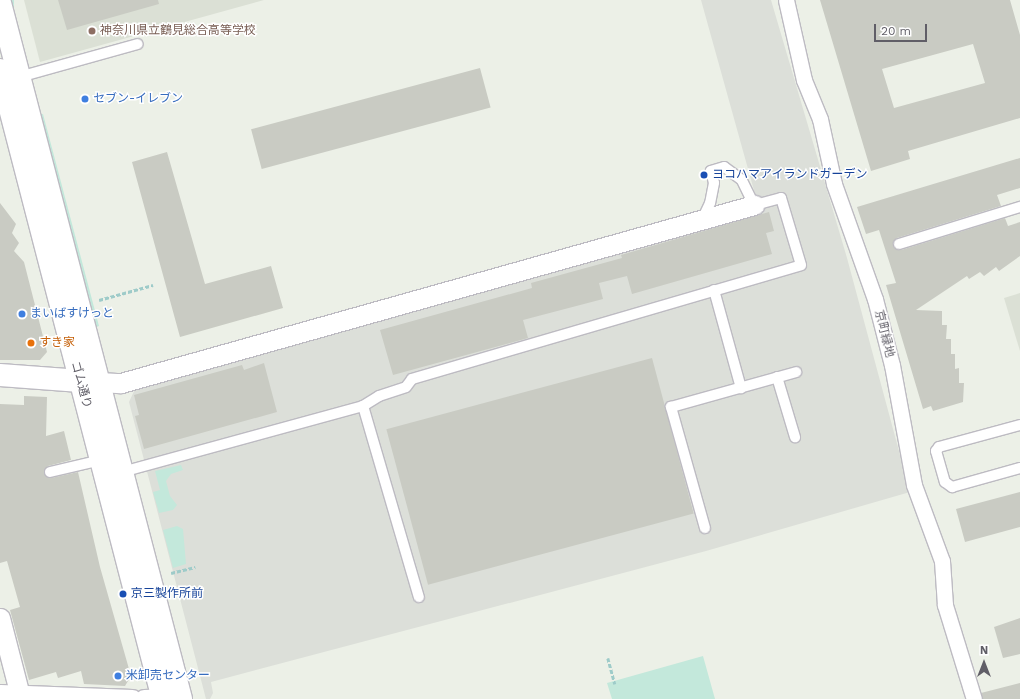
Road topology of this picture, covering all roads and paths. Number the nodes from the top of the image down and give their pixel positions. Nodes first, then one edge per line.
1 (786, 0) edge
2 (0, 3) edge
3 (138, 44) dead end
4 (10, 74) edge
5 (754, 205) junction
6 (1020, 207) edge
7 (702, 220) junction
8 (899, 244) dead end
9 (153, 285) dead end
10 (714, 290) junction
11 (99, 300) dead end
12 (796, 372) dead end
13 (0, 375) edge
14 (777, 377) junction
15 (90, 381) junction
16 (741, 388) junction
17 (363, 406) junction
18 (1020, 425) edge
19 (795, 437) dead end
20 (101, 460) junction
21 (1020, 468) edge
22 (50, 472) dead end
23 (122, 472) junction
24 (705, 528) dead end
25 (195, 567) dead end
26 (171, 573) dead end
27 (419, 597) dead end
28 (0, 618) edge
29 (608, 658) dead end
30 (615, 684) dead end
31 (0, 694) edge
32 (20, 697) edge
33 (167, 698) edge
34 (132, 699) edge
35 (974, 699) edge

1 - 35 street, 京町緑地
2 - 4 street, ゴム通り
3 - 4 lane
4 - 15 street, ゴム通り
5 - 7 street
5 - 7 lane
5 - 10 lane
6 - 8 lane
7 - 15 street
9 - 11 path
10 - 16 lane
10 - 17 lane
12 - 14 lane
13 - 15 street
14 - 16 lane
14 - 19 lane
15 - 20 street, ゴム通り
15 - 23 street, ゴム通り
16 - 24 lane
17 - 23 lane
17 - 27 lane
18 - 21 lane
20 - 22 lane
20 - 33 street, ゴム通り
23 - 33 street, ゴム通り
25 - 26 path
28 - 32 street
29 - 30 path
31 - 32 street
32 - 34 street

